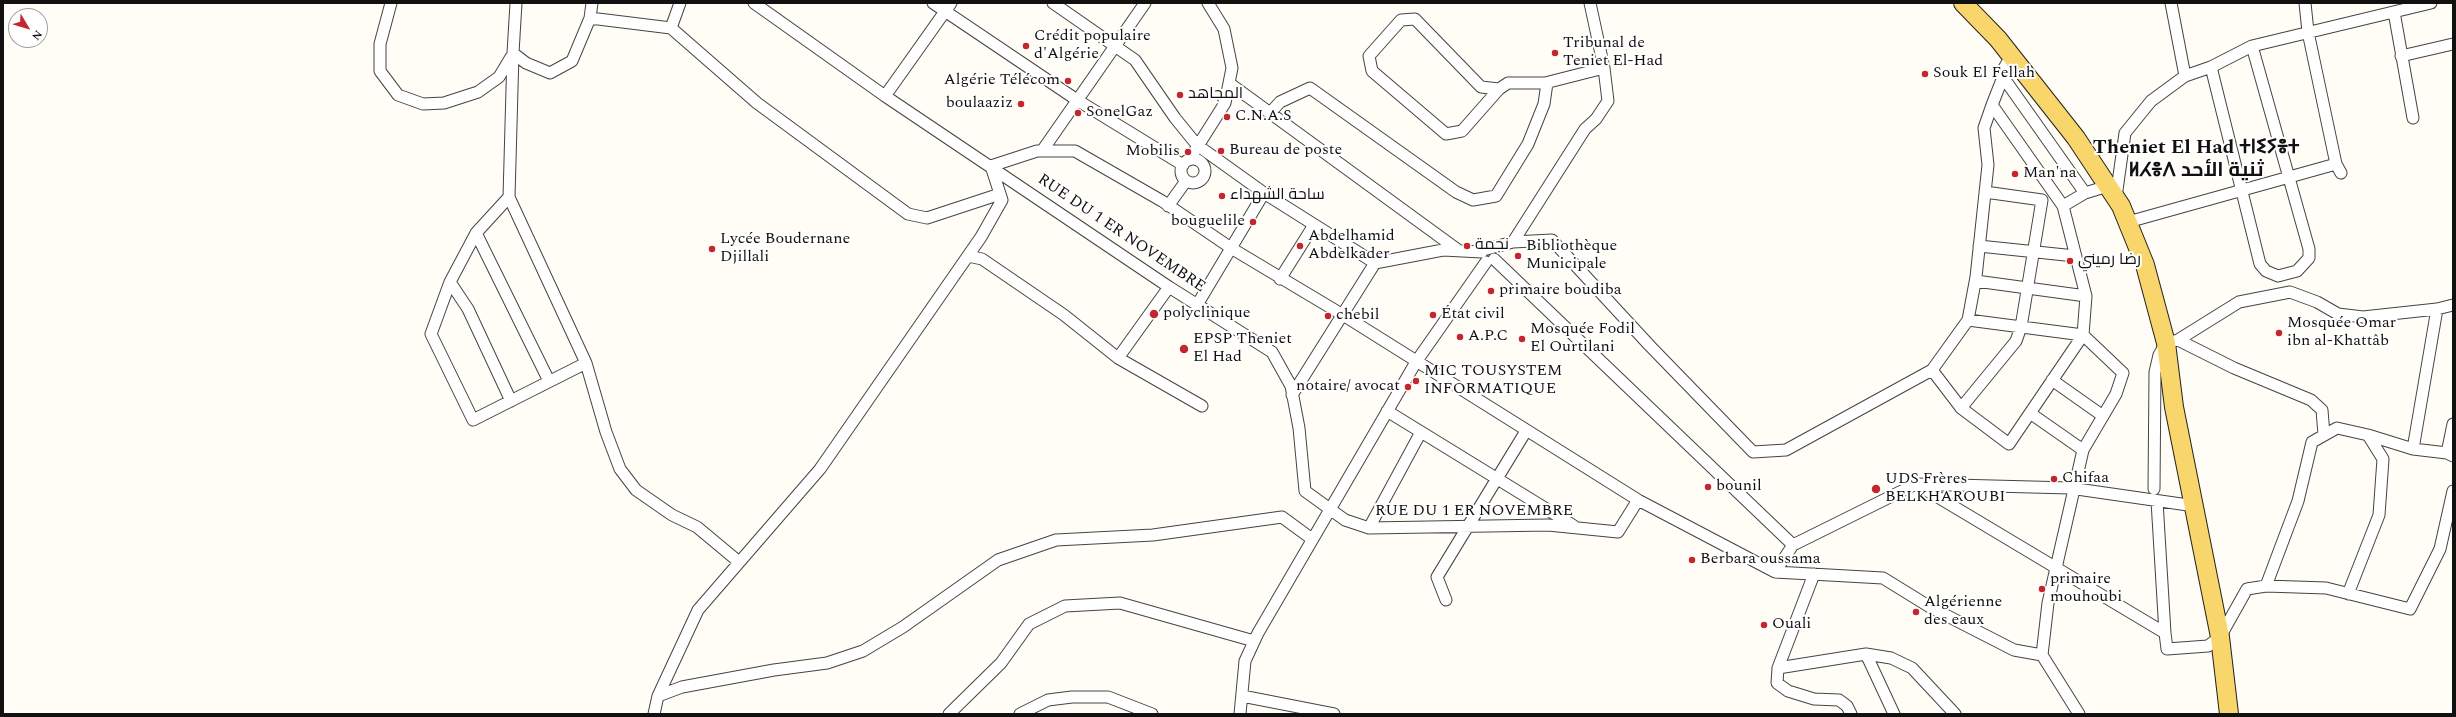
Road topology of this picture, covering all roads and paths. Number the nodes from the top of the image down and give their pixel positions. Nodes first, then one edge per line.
1 (391, 3) edge
2 (516, 3) edge
3 (592, 3) edge
4 (680, 3) edge
5 (754, 3) edge
6 (933, 3) edge
7 (1053, 3) edge
8 (1145, 3) edge
9 (1208, 3) edge
10 (1590, 3) edge
11 (1963, 3) edge
12 (2171, 3) edge
13 (2305, 3) edge
14 (2431, 3) edge
15 (948, 7) edge
16 (2394, 12) junction
17 (590, 18) junction
18 (671, 28) junction
19 (2308, 32) junction
20 (2453, 44) edge
21 (1116, 46) junction
22 (2252, 46) junction
23 (513, 53) junction
24 (2011, 56) junction
25 (2400, 56) junction
26 (2211, 67) junction
27 (1604, 68) junction
28 (2185, 76) junction
29 (2003, 77) junction
30 (1229, 83) junction
31 (1547, 83) junction
32 (1499, 89) junction
33 (885, 96) junction
34 (1077, 100) junction
35 (1992, 105) junction
36 (1270, 114) junction
37 (2413, 118) dead end
38 (1197, 145) junction
39 (1042, 151) junction
40 (1186, 163) junction
41 (991, 166) junction
42 (2290, 176) junction
43 (1186, 181) junction
44 (2241, 190) junction
45 (1985, 192) junction
46 (2112, 192) junction
47 (1264, 193) junction
48 (2085, 193) junction
49 (1000, 194) junction
50 (509, 196) junction
51 (1168, 206) junction
52 (2062, 206) junction
53 (2128, 222) junction
54 (1314, 225) junction
55 (476, 233) junction
56 (1513, 242) junction
57 (1980, 246) junction
58 (1231, 248) junction
59 (1458, 250) junction
60 (2034, 251) junction
61 (1487, 255) junction
62 (968, 256) junction
63 (2075, 256) junction
64 (1375, 263) junction
65 (1280, 279) junction
66 (1976, 280) junction
67 (450, 282) junction
68 (1169, 287) junction
69 (2028, 288) junction
70 (2086, 296) junction
71 (1197, 305) junction
72 (2453, 305) edge
73 (2437, 309) junction
74 (1343, 315) junction
75 (1968, 320) junction
76 (2021, 327) junction
77 (2083, 335) junction
78 (2172, 342) junction
79 (1118, 358) junction
80 (1416, 362) junction
81 (586, 363) junction
82 (1932, 370) junction
83 (2052, 380) junction
84 (549, 381) junction
85 (1292, 395) junction
86 (511, 401) junction
87 (1202, 406) dead end
88 (1961, 408) junction
89 (1387, 411) junction
90 (2030, 413) junction
91 (2103, 416) junction
92 (2453, 424) edge
93 (1526, 431) junction
94 (1421, 432) junction
95 (2324, 435) junction
96 (2368, 435) junction
97 (2413, 449) junction
98 (2083, 450) junction
99 (2450, 455) edge
100 (1497, 479) junction
101 (1916, 484) junction
102 (2075, 488) junction
103 (2154, 490) dead end
104 (2453, 491) edge
105 (1638, 500) junction
106 (2157, 501) junction
107 (2195, 506) junction
108 (1329, 509) junction
109 (1468, 526) junction
110 (1369, 528) junction
111 (1578, 528) junction
112 (1312, 539) junction
113 (1793, 545) junction
114 (739, 562) junction
115 (2056, 569) junction
116 (1774, 572) junction
117 (1814, 574) junction
118 (2266, 586) junction
119 (2348, 594) junction
120 (1446, 600) dead end
121 (2165, 633) junction
122 (2220, 637) junction
123 (1254, 641) junction
124 (1866, 654) junction
125 (2042, 655) junction
126 (1778, 668) junction
127 (658, 696) junction
128 (1242, 696) junction
129 (654, 714) edge
130 (948, 714) edge
131 (1020, 714) edge
132 (1152, 714) edge
133 (1240, 714) edge
134 (1334, 714) edge
135 (1851, 714) edge
136 (1894, 714) edge
137 (1955, 714) edge
138 (2079, 714) edge
139 (2229, 714) edge

1 - 23 street
2 - 23 street
3 - 17 street
4 - 18 street
5 - 33 street, RUE DU 1 ER NOVEMBRE
6 - 15 street
7 - 21 street
8 - 21 street
9 - 30 street
10 - 27 street
11 - 24 main road
12 - 28 street
13 - 19 street
14 - 16 street
15 - 33 street
15 - 34 street
16 - 19 street
16 - 25 street
17 - 18 street
17 - 23 street
18 - 49 street
19 - 22 street
19 - 42 street
20 - 25 street
21 - 34 street
21 - 38 street
22 - 26 street
22 - 42 street
23 - 50 street
24 - 29 street
24 - 46 main road
25 - 37 street
26 - 28 street
26 - 44 street
27 - 31 street
27 - 56 street
28 - 46 street
29 - 35 street
29 - 48 street
30 - 36 street
30 - 38 street
31 - 32 street
31 - 36 street
32 - 32 street
33 - 41 street, RUE DU 1 ER NOVEMBRE
34 - 39 street
34 - 40 street
35 - 45 street
35 - 52 street
36 - 59 street
38 - 40 street
38 - 47 street
39 - 41 street
39 - 51 street
40 - 43 street
40 - 43 street
41 - 49 street
41 - 68 street, RUE DU 1 ER NOVEMBRE
42 - 44 street
42 - 44 street
43 - 51 street
44 - 53 street
45 - 57 street
45 - 60 street
46 - 48 street
46 - 53 main road
47 - 54 street
47 - 58 street
48 - 52 street
49 - 62 street
50 - 55 street
50 - 81 street
51 - 58 street
52 - 63 street
53 - 78 main road
54 - 64 street
54 - 65 street
55 - 67 street
55 - 84 street
56 - 61 street
56 - 82 street
57 - 60 street
57 - 66 street
58 - 65 street
58 - 71 street
59 - 61 street
59 - 64 street
60 - 63 street
60 - 69 street
61 - 80 street
61 - 113 street
62 - 79 street
62 - 114 street
63 - 70 street
64 - 74 street
65 - 74 street
66 - 69 street
66 - 75 street
67 - 86 street
67 - 86 street
68 - 71 street, RUE DU 1 ER NOVEMBRE
68 - 79 street
69 - 70 street
69 - 76 street
70 - 77 street
71 - 85 street, RUE DU 1 ER NOVEMBRE
72 - 73 street
73 - 78 street
73 - 97 street
74 - 80 street
74 - 85 street
75 - 76 street
75 - 82 street
76 - 77 street
76 - 88 street
77 - 83 street
77 - 91 street
78 - 95 street
78 - 103 street
78 - 107 main road
79 - 87 street
80 - 89 street
80 - 93 street
81 - 84 street
81 - 114 street
82 - 88 street
83 - 90 street
83 - 91 street
84 - 86 street
85 - 108 street, RUE DU 1 ER NOVEMBRE
88 - 90 street
89 - 94 street
89 - 108 street
90 - 98 street
91 - 98 street
92 - 99 street
93 - 100 street
93 - 105 street
94 - 100 street
94 - 110 street
95 - 96 street
95 - 118 street
96 - 97 street
96 - 119 street
97 - 99 street
98 - 102 street
100 - 109 street
100 - 111 street
101 - 102 street
101 - 113 street
101 - 115 street
102 - 106 street
102 - 115 street
104 - 119 street
105 - 111 street, RUE DU 1 ER NOVEMBRE
105 - 116 street
106 - 107 street
106 - 121 street
107 - 122 main road
108 - 110 street, RUE DU 1 ER NOVEMBRE
108 - 112 street
109 - 110 street, RUE DU 1 ER NOVEMBRE
109 - 111 street, RUE DU 1 ER NOVEMBRE
109 - 120 street
112 - 123 street
112 - 127 street
113 - 116 street
114 - 127 street
115 - 121 street
115 - 125 street
116 - 117 street
117 - 125 street
117 - 126 street
118 - 119 street
118 - 122 street
121 - 122 street
122 - 139 main road
123 - 128 street
123 - 130 street
124 - 126 street
124 - 136 street
124 - 137 street
125 - 138 street
126 - 135 street
127 - 129 street
128 - 133 street
128 - 134 street
131 - 132 street

